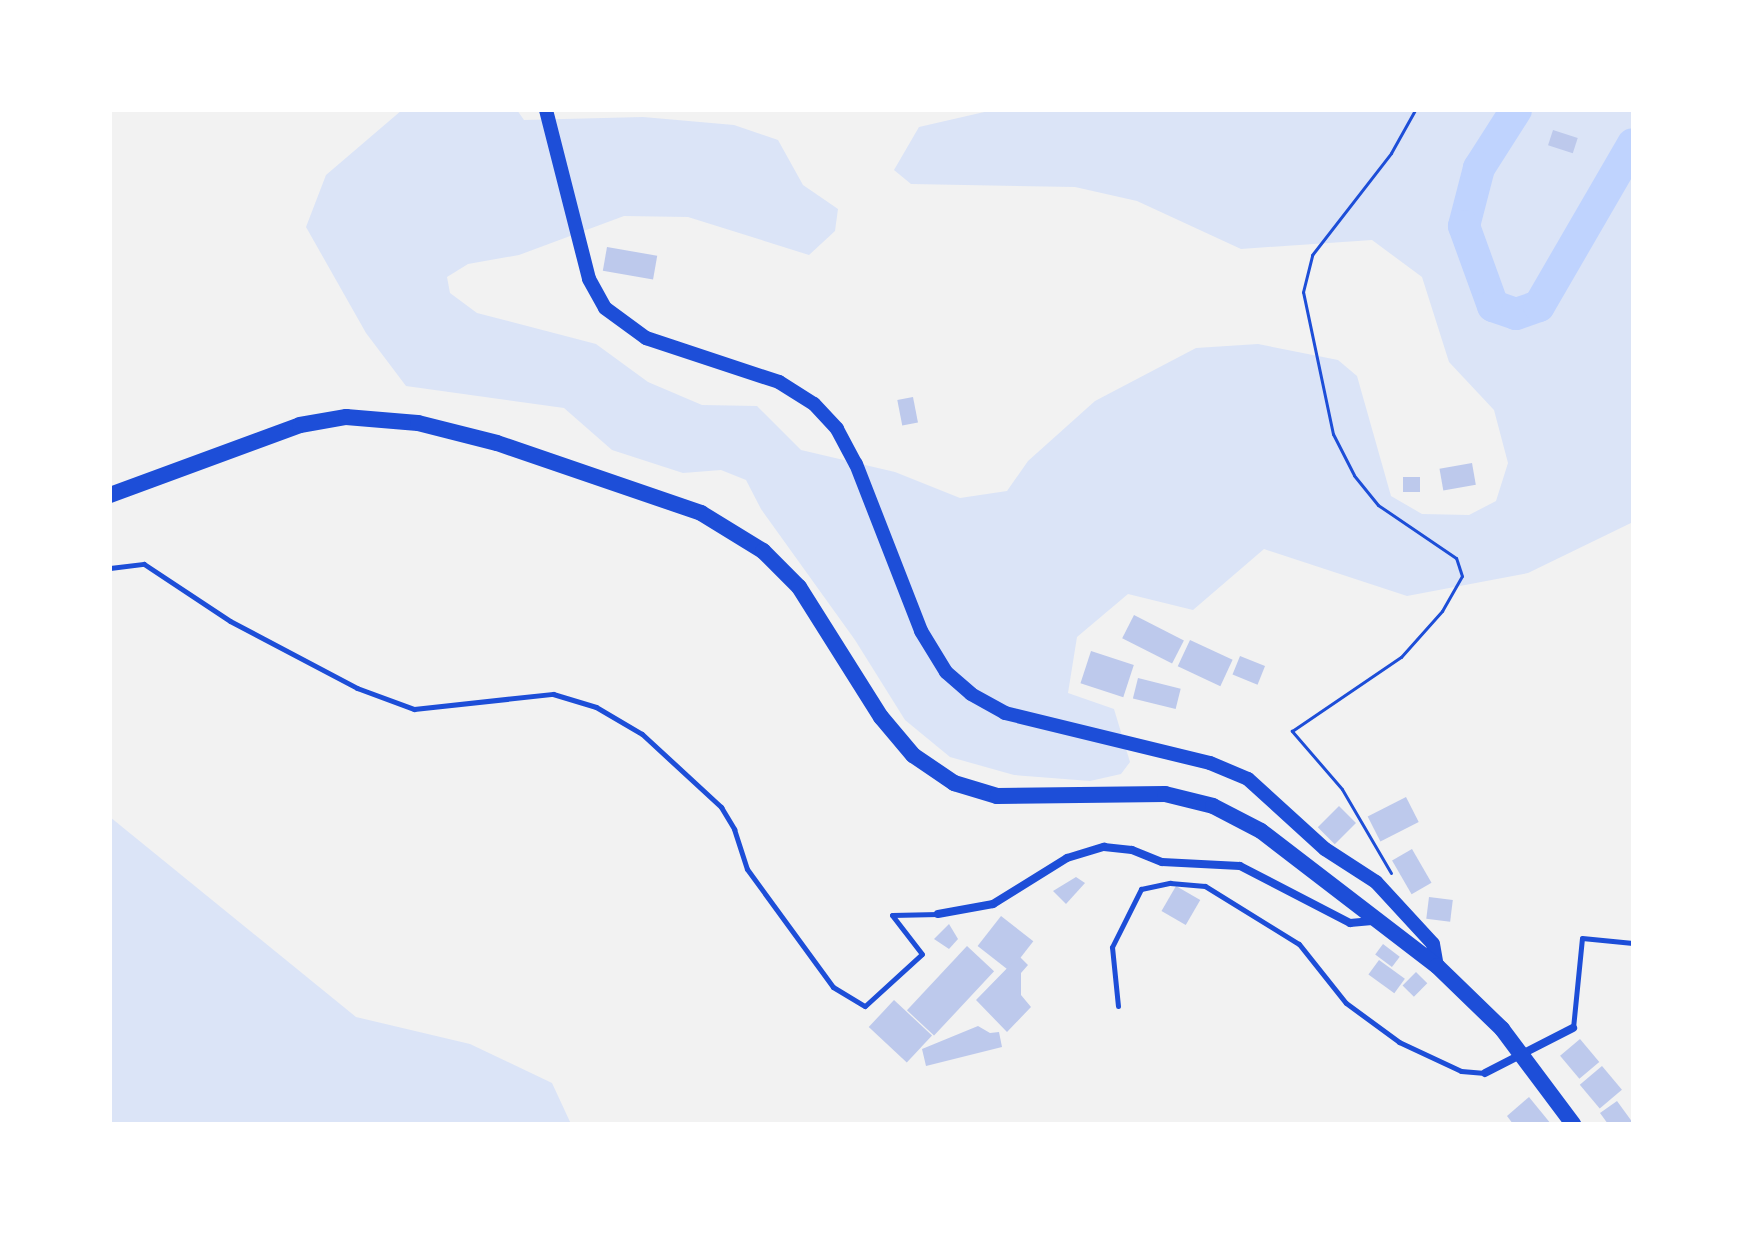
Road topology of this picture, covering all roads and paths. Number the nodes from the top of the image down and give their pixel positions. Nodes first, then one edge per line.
1 (546, 110) edge
2 (1415, 110) edge
3 (110, 495) edge
4 (110, 568) edge
5 (1400, 906) junction
6 (938, 914) joint
7 (1380, 921) junction
8 (1633, 943) edge
9 (1437, 966) junction
10 (1118, 1006) dead end
11 (1573, 1028) joint
12 (1485, 1073) joint
13 (1573, 1124) edge

1 - 5 main road
2 - 5 path
3 - 7 highway
4 - 6 lane
5 - 9 main road
6 - 7 street
7 - 9 highway
8 - 11 lane
9 - 13 highway
10 - 12 lane
11 - 12 street

